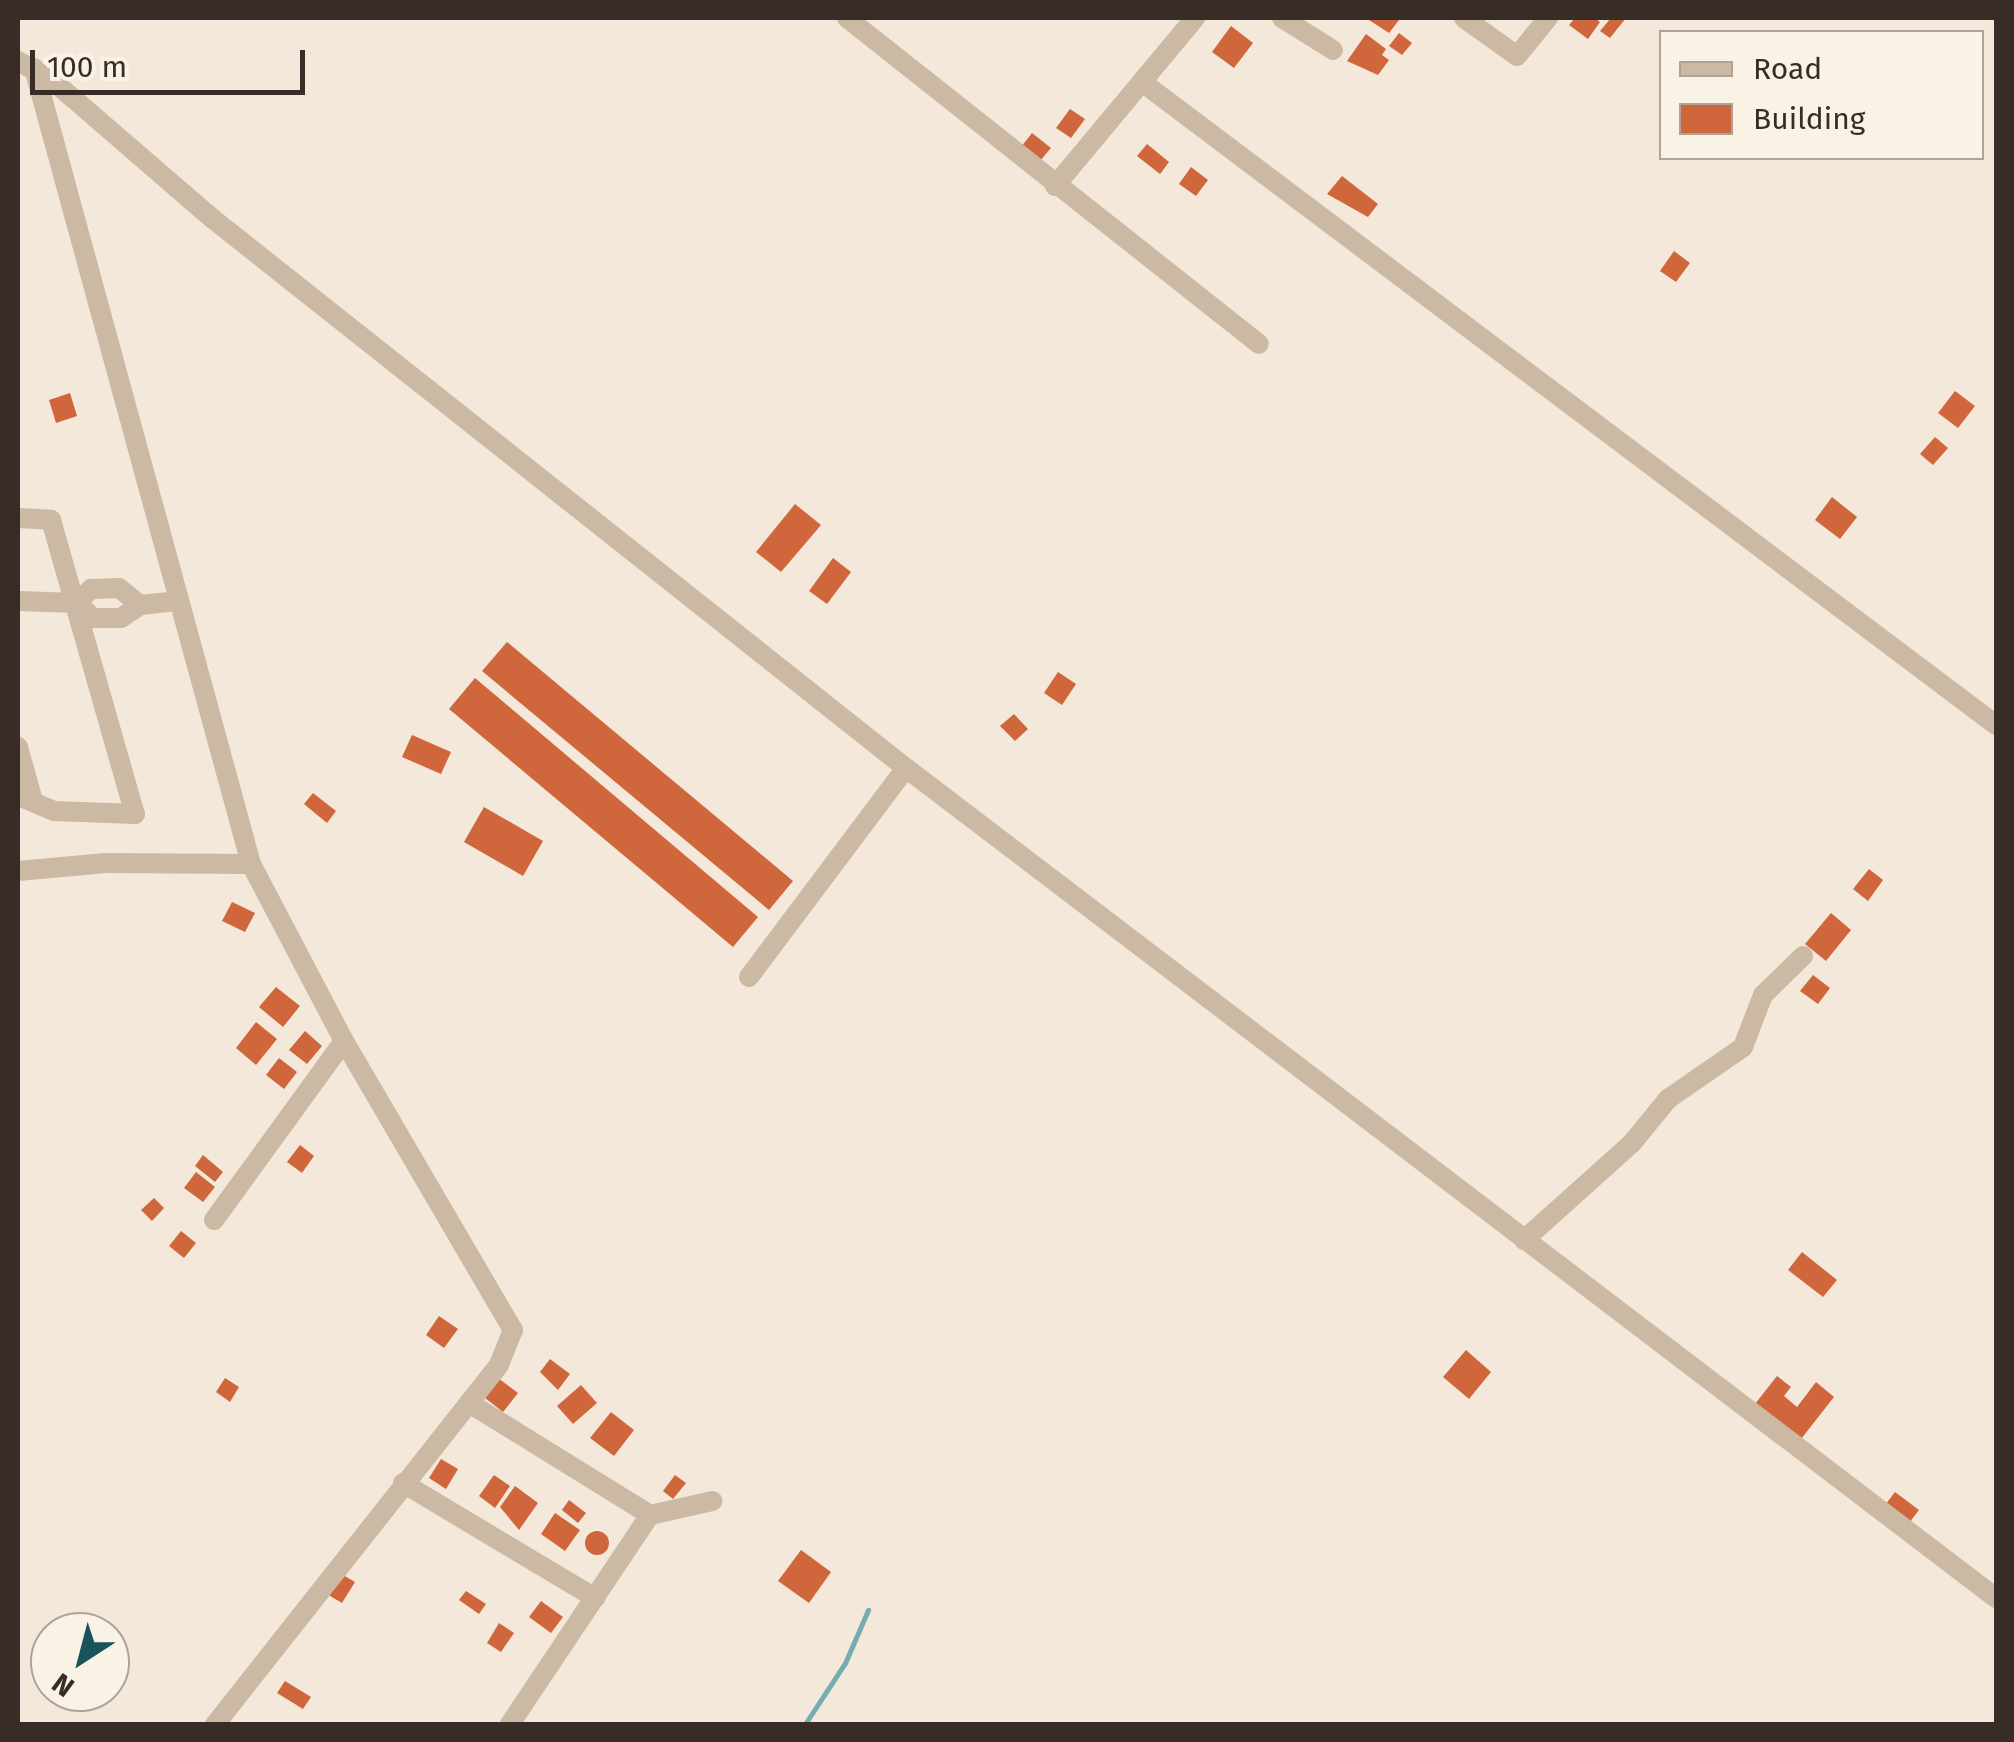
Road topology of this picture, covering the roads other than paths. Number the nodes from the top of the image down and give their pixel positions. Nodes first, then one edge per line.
1 (847, 18) edge
2 (1195, 18) edge
3 (1282, 18) edge
4 (1464, 18) edge
5 (1548, 18) edge
6 (1333, 50) dead end
7 (26, 64) edge
8 (1142, 82) junction
9 (1055, 186) junction
10 (1259, 344) dead end
11 (18, 518) edge
12 (18, 601) edge
13 (177, 601) junction
14 (77, 603) junction
15 (140, 604) junction
16 (1996, 725) edge
17 (18, 747) edge
18 (906, 768) junction
19 (25, 799) edge
20 (18, 860) edge
21 (250, 864) junction
22 (39, 869) junction
23 (18, 871) edge
24 (1802, 956) dead end
25 (749, 976) dead end
26 (344, 1041) junction
27 (214, 1220) dead end
28 (1524, 1240) junction
29 (470, 1403) junction
30 (403, 1483) junction
31 (712, 1501) dead end
32 (650, 1515) junction
33 (595, 1598) junction
34 (1996, 1598) edge
35 (215, 1724) edge
36 (510, 1724) edge

1 - 9 street
2 - 8 street
3 - 6 street
4 - 5 street
7 - 13 street
7 - 18 street
8 - 9 street
8 - 16 street
9 - 10 street
11 - 14 street
12 - 14 street
13 - 15 street
13 - 21 street
14 - 15 street
14 - 15 street
14 - 19 street
17 - 19 street
18 - 25 street
18 - 28 street
20 - 22 street
21 - 22 street
21 - 26 street
22 - 23 street
24 - 28 street
26 - 27 street
26 - 29 street
28 - 34 street
29 - 30 street
29 - 32 street
30 - 33 street
30 - 35 street
31 - 32 street
32 - 33 street
33 - 36 street

